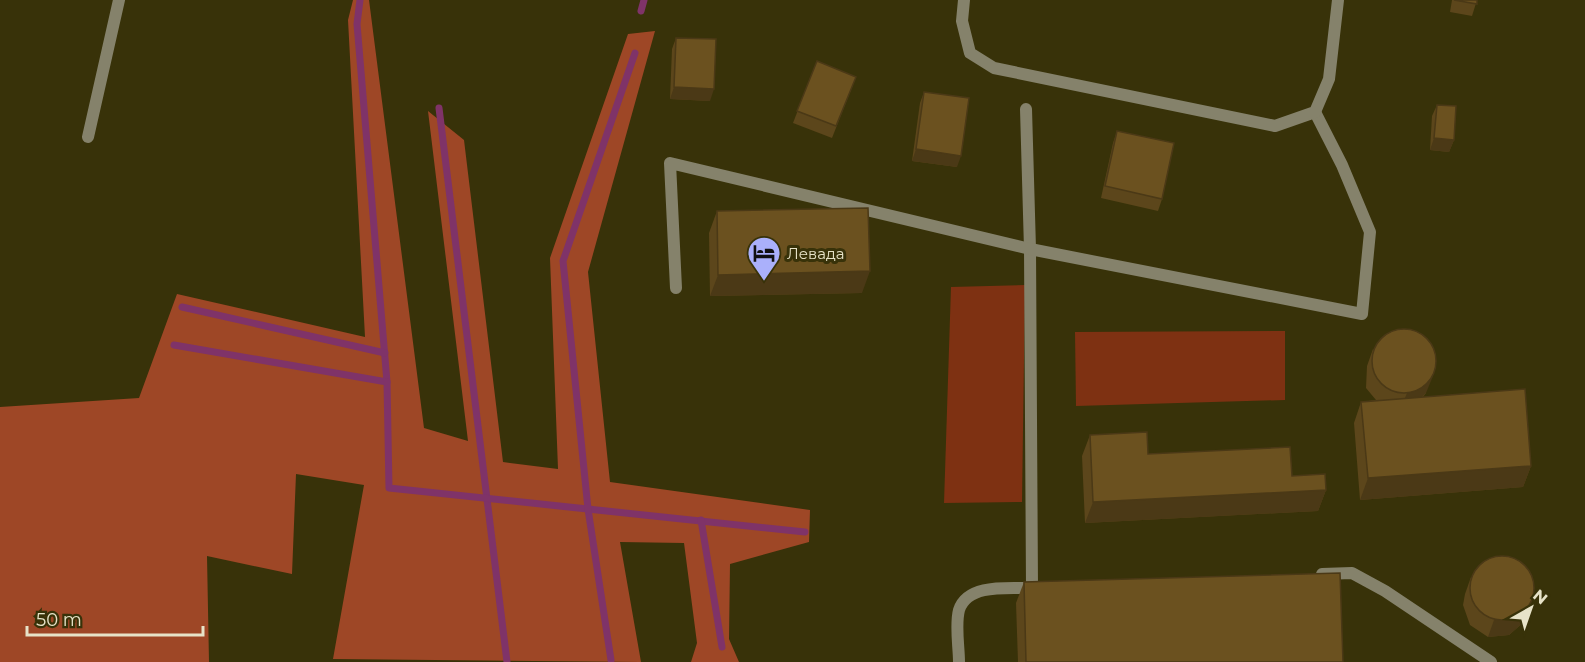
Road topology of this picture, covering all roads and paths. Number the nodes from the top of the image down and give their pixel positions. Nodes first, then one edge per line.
1 (119, 0) edge
2 (964, 0) edge
3 (1338, 0) edge
4 (1026, 109) dead end
5 (1315, 112) junction
6 (88, 137) dead end
7 (1030, 249) junction
8 (676, 288) dead end
9 (1305, 575) edge
10 (959, 662) edge
11 (1491, 662) edge

1 - 6 street
2 - 5 street
3 - 5 street
4 - 7 street
5 - 7 street
7 - 8 street
7 - 10 street
9 - 11 street

